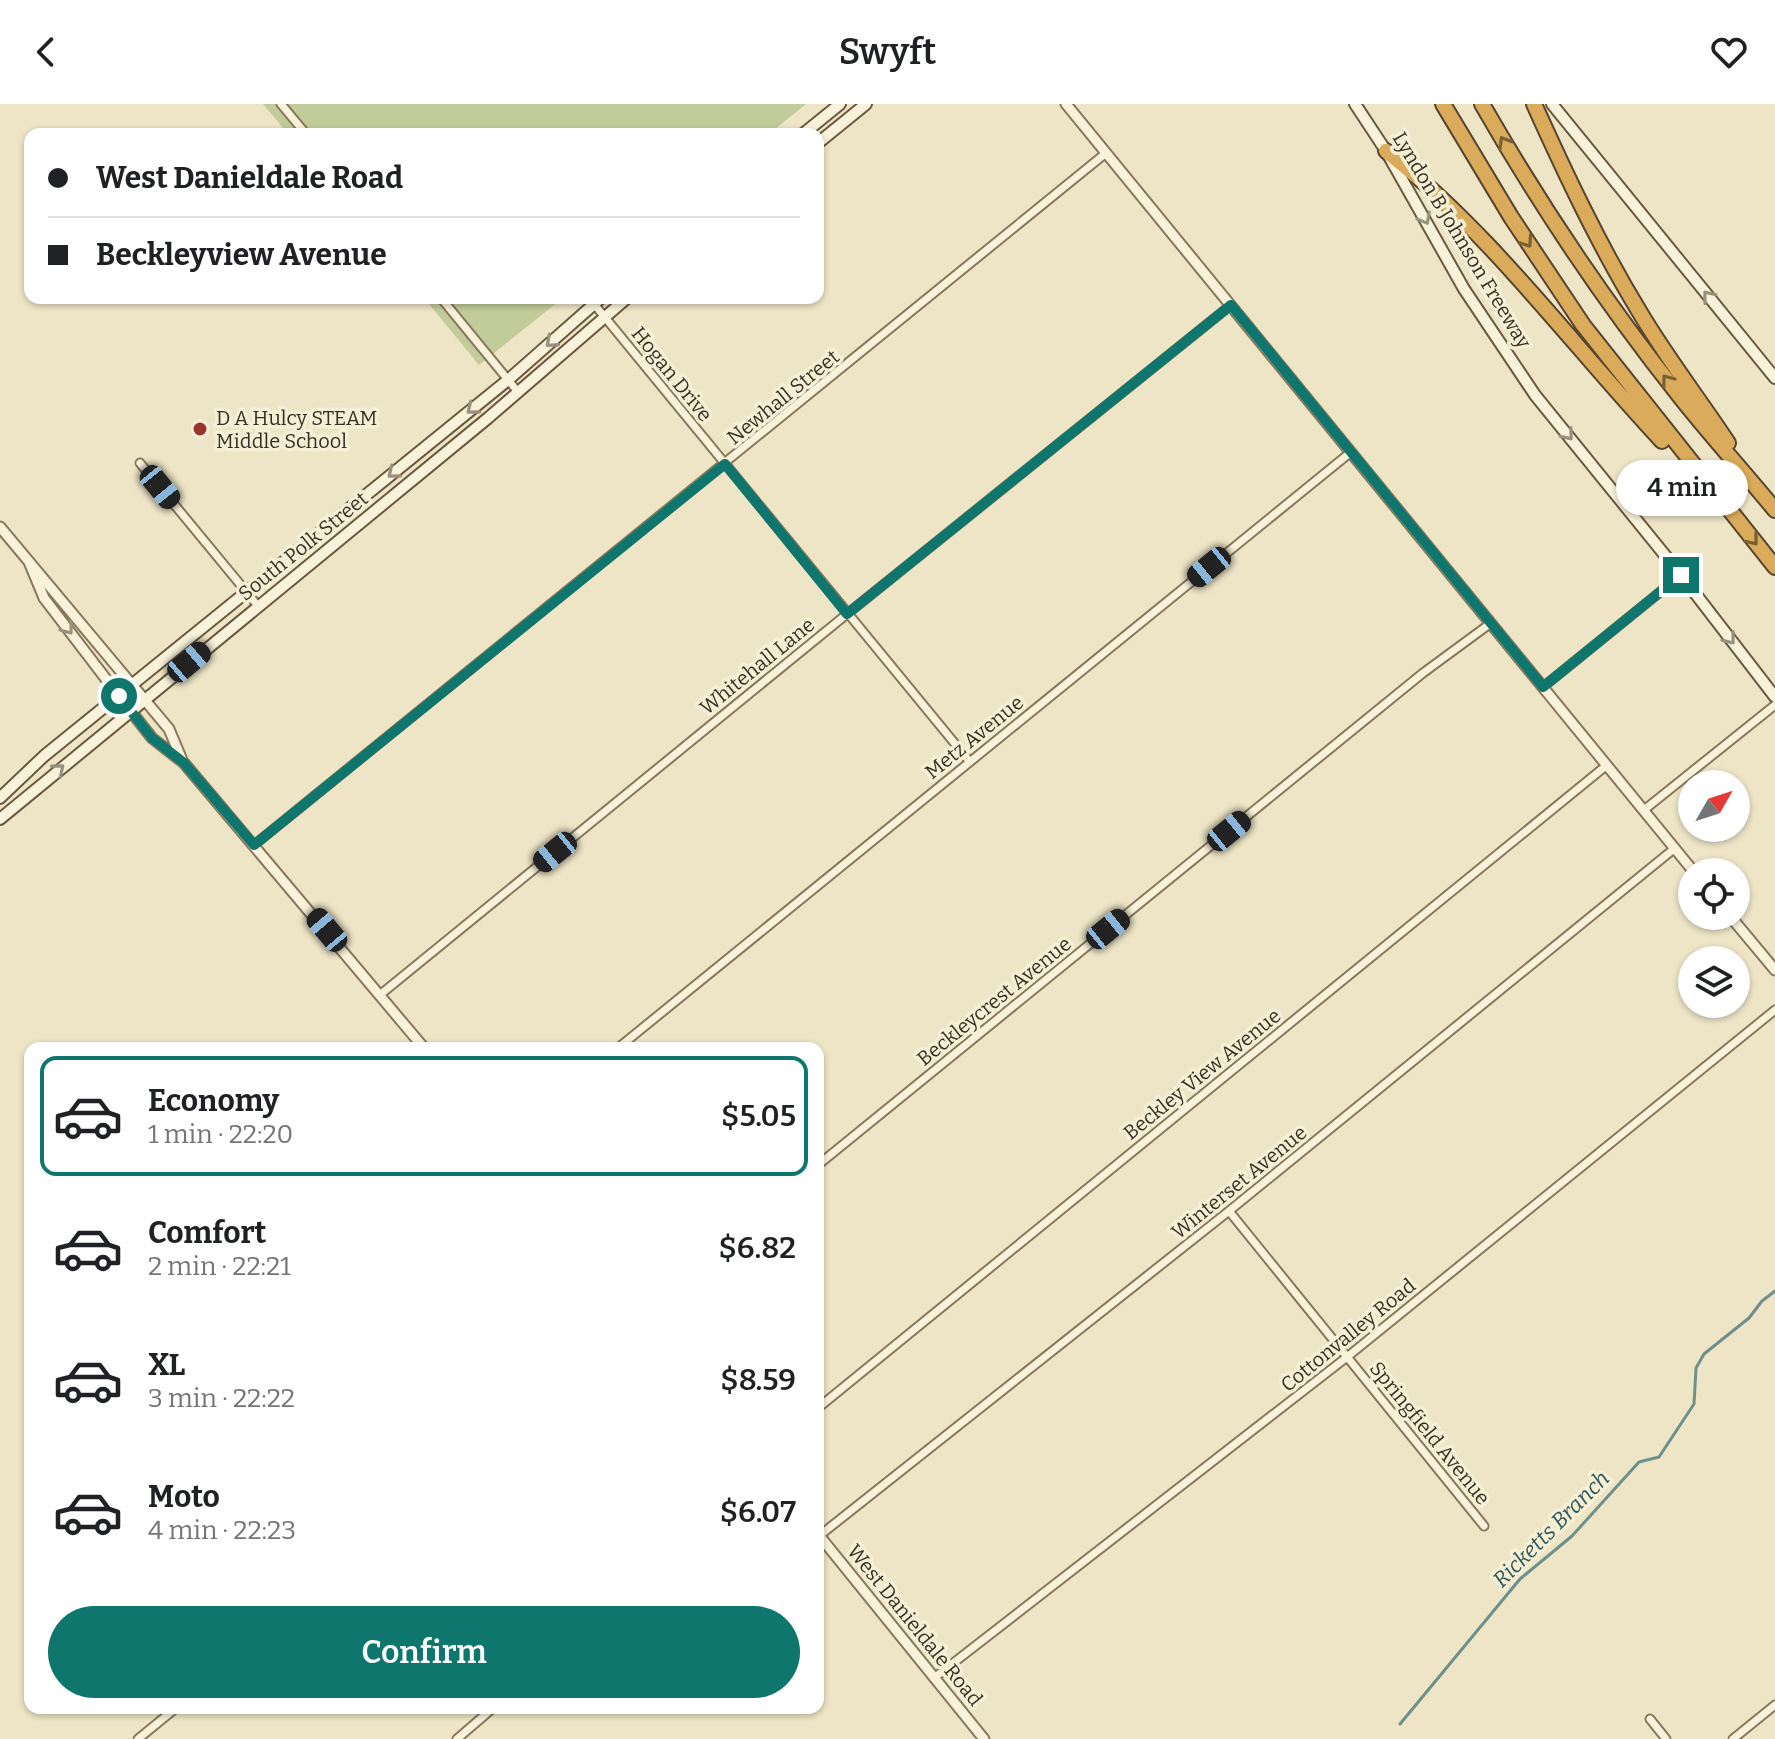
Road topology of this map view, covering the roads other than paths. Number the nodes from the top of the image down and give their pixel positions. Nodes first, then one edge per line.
1 (281, 104) edge
2 (840, 104) edge
3 (866, 104) edge
4 (1066, 104) edge
5 (1355, 104) edge
6 (1443, 104) edge
7 (1482, 104) edge
8 (1534, 104) edge
9 (1552, 104) edge
10 (301, 128) edge
11 (810, 128) edge
12 (824, 138) edge
13 (1386, 151) junction
14 (1106, 153) junction
15 (446, 304) edge
16 (594, 304) edge
17 (598, 304) edge
18 (620, 304) edge
19 (1231, 305) junction
20 (605, 317) junction
21 (1775, 378) edge
22 (508, 380) junction
23 (518, 392) junction
24 (436, 438) junction
25 (447, 451) junction
26 (1351, 452) junction
27 (140, 463) dead end
28 (725, 464) junction
29 (351, 508) junction
30 (1773, 508) edge
31 (1731, 514) junction
32 (362, 521) junction
33 (0, 527) edge
34 (29, 562) junction
35 (1775, 567) edge
36 (1681, 575) junction
37 (247, 592) junction
38 (258, 606) junction
39 (847, 614) junction
40 (1491, 623) junction
41 (132, 685) junction
42 (1543, 687) junction
43 (119, 696) junction
44 (1775, 697) edge
45 (144, 699) junction
46 (1775, 705) edge
47 (130, 710) junction
48 (970, 762) junction
49 (184, 763) junction
50 (1607, 765) junction
51 (0, 798) edge
52 (1644, 810) junction
53 (0, 819) edge
54 (254, 845) junction
55 (1675, 848) junction
56 (1683, 858) edge
57 (1742, 930) edge
58 (1775, 970) edge
59 (381, 994) junction
60 (1775, 1010) edge
61 (419, 1042) edge
62 (625, 1042) edge
63 (824, 1160) edge
64 (1229, 1211) junction
65 (1347, 1357) junction
66 (824, 1403) edge
67 (1484, 1526) dead end
68 (824, 1531) edge
69 (824, 1541) edge
70 (934, 1678) junction
71 (1775, 1705) edge
72 (169, 1714) edge
73 (486, 1714) edge
74 (1650, 1719) dead end
75 (138, 1739) edge
76 (457, 1739) edge
77 (984, 1739) edge
78 (1666, 1739) edge
79 (1733, 1739) edge

1 - 10 street
2 - 11 main road
3 - 12 main road
4 - 14 street
5 - 13 main road, Lyndon B Johnson Freeway
6 -> 31 highway
30 -> 7 highway
8 - 30 highway
21 -> 9 main road
13 - 31 highway
13 -> 36 main road, Lyndon B Johnson Freeway
14 - 19 street
14 - 28 street, Newhall Street
15 - 22 street
16 -> 22 main road, South Polk Street
17 - 20 street, Hogan Drive
18 - 20 main road, South Polk Street
19 - 26 street
19 - 39 street, Whitehall Lane
20 - 23 main road, South Polk Street
20 - 28 street, Hogan Drive
22 - 23 street
22 -> 24 main road, South Polk Street
23 - 25 main road, South Polk Street
24 - 25 main road
24 -> 29 main road, South Polk Street
25 - 32 main road, South Polk Street
26 - 40 street
26 - 48 street, Metz Avenue
27 - 37 street
28 - 39 street, Hogan Drive
28 - 54 street, Newhall Street
29 - 32 main road
29 - 37 main road, South Polk Street
31 -> 35 highway
32 - 38 main road, South Polk Street
33 - 34 street
34 - 41 street
34 -> 43 street
36 - 42 street
36 -> 44 main road, Lyndon B Johnson Freeway
37 - 38 street
37 - 41 main road, South Polk Street
38 - 45 main road, South Polk Street
39 - 48 street, Hogan Drive
39 - 59 street, Whitehall Lane
40 - 42 street
40 - 63 street, Beckleycrest Avenue
41 - 43 main road, South Polk Street
41 - 45 street
42 - 50 street
43 - 47 street
43 - 51 main road, South Polk Street
45 - 47 main road, South Polk Street
45 - 49 street
46 - 52 street
47 - 49 street
53 -> 47 main road, South Polk Street
48 - 62 street, Metz Avenue
49 - 54 street
50 - 52 street
50 - 66 street, Beckley View Avenue
52 - 55 street
54 - 59 street
55 - 56 street
55 - 64 street, Winterset Avenue
57 - 58 street
59 - 61 street
60 - 65 street, Cottonvalley Road
64 - 65 street, Springfield Avenue
64 - 68 street, Winterset Avenue
65 - 67 street, Springfield Avenue
65 - 70 street, Cottonvalley Road
69 - 70 street, West Danieldale Road
70 - 77 street, West Danieldale Road
71 - 79 street
72 - 75 street
73 - 76 street
74 - 78 street

